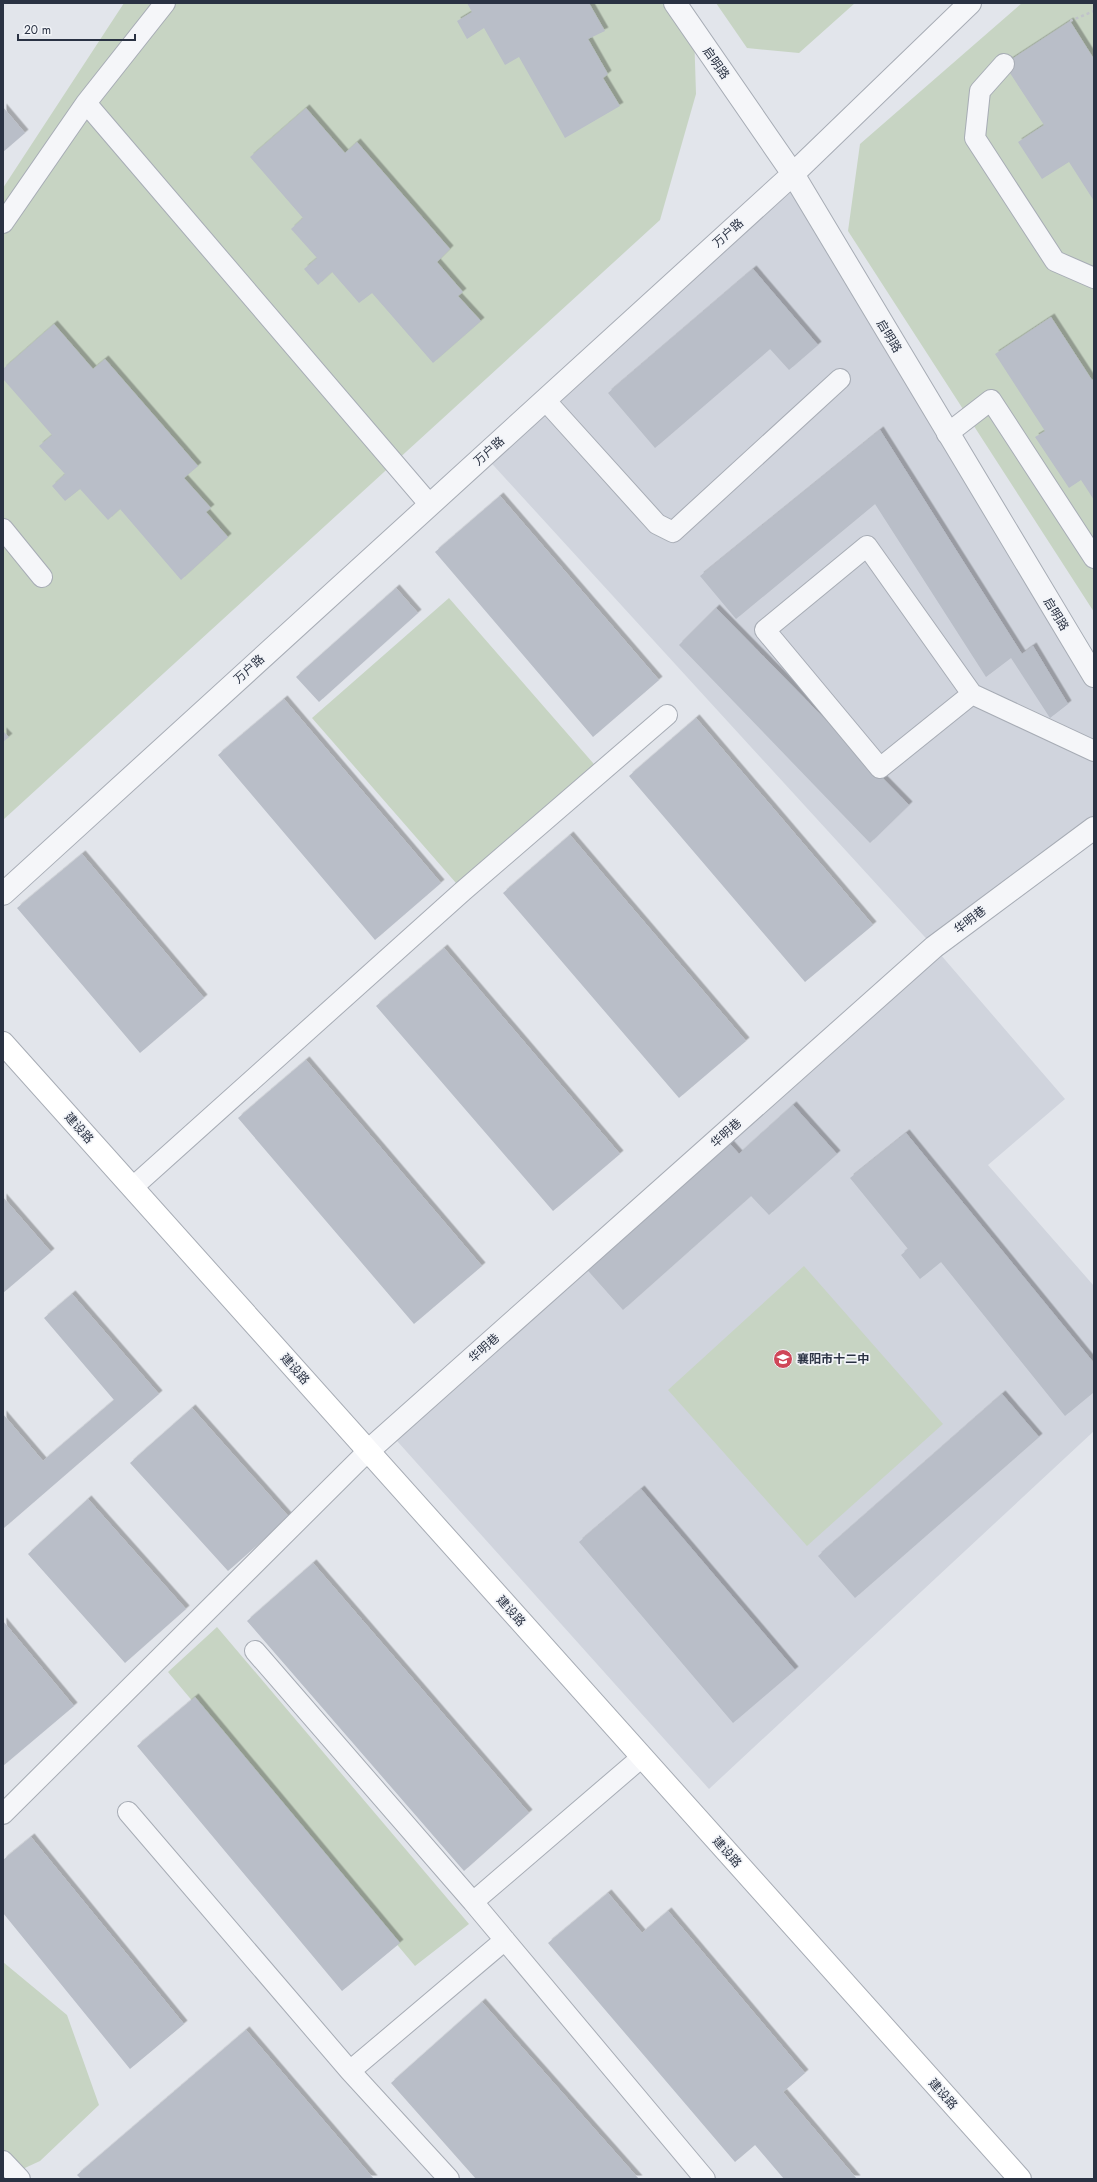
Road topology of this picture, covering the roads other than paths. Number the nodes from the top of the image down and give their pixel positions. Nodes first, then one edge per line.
1 (164, 3) edge
2 (675, 3) edge
3 (970, 3) edge
4 (1004, 64) dead end
5 (86, 103) junction
6 (793, 174) junction
7 (3, 223) edge
8 (1094, 278) edge
9 (840, 379) dead end
10 (545, 400) junction
11 (947, 434) junction
12 (430, 504) junction
13 (3, 529) edge
14 (1094, 558) edge
15 (42, 577) dead end
16 (1094, 676) edge
17 (972, 694) junction
18 (667, 715) dead end
19 (1094, 751) edge
20 (1094, 828) edge
21 (3, 894) edge
22 (3, 1043) edge
23 (132, 1188) junction
24 (368, 1451) junction
25 (255, 1651) dead end
26 (642, 1757) junction
27 (128, 1812) dead end
28 (3, 1814) edge
29 (473, 1902) junction
30 (504, 1940) junction
31 (350, 2071) junction
32 (3, 2161) edge
33 (20, 2179) edge
34 (449, 2179) edge
35 (705, 2179) edge
36 (1020, 2179) edge

1 - 5 lane
2 - 6 street, 启明路
3 - 6 street, 万户路
4 - 8 lane
5 - 7 lane
5 - 12 lane
6 - 10 street, 万户路
6 - 11 street, 启明路
9 - 10 lane
10 - 12 street, 万户路
11 - 14 lane
11 - 16 street, 启明路
12 - 21 street, 万户路
13 - 15 lane
17 - 17 lane
17 - 19 lane
18 - 23 lane
20 - 24 street, 华明巷
22 - 23 street, 建设路
23 - 24 street, 建设路
24 - 26 street, 建设路
24 - 28 lane
25 - 29 lane
26 - 29 lane
26 - 36 street, 建设路
27 - 31 lane
29 - 30 lane
30 - 31 lane
30 - 35 lane
31 - 34 lane
32 - 33 lane

